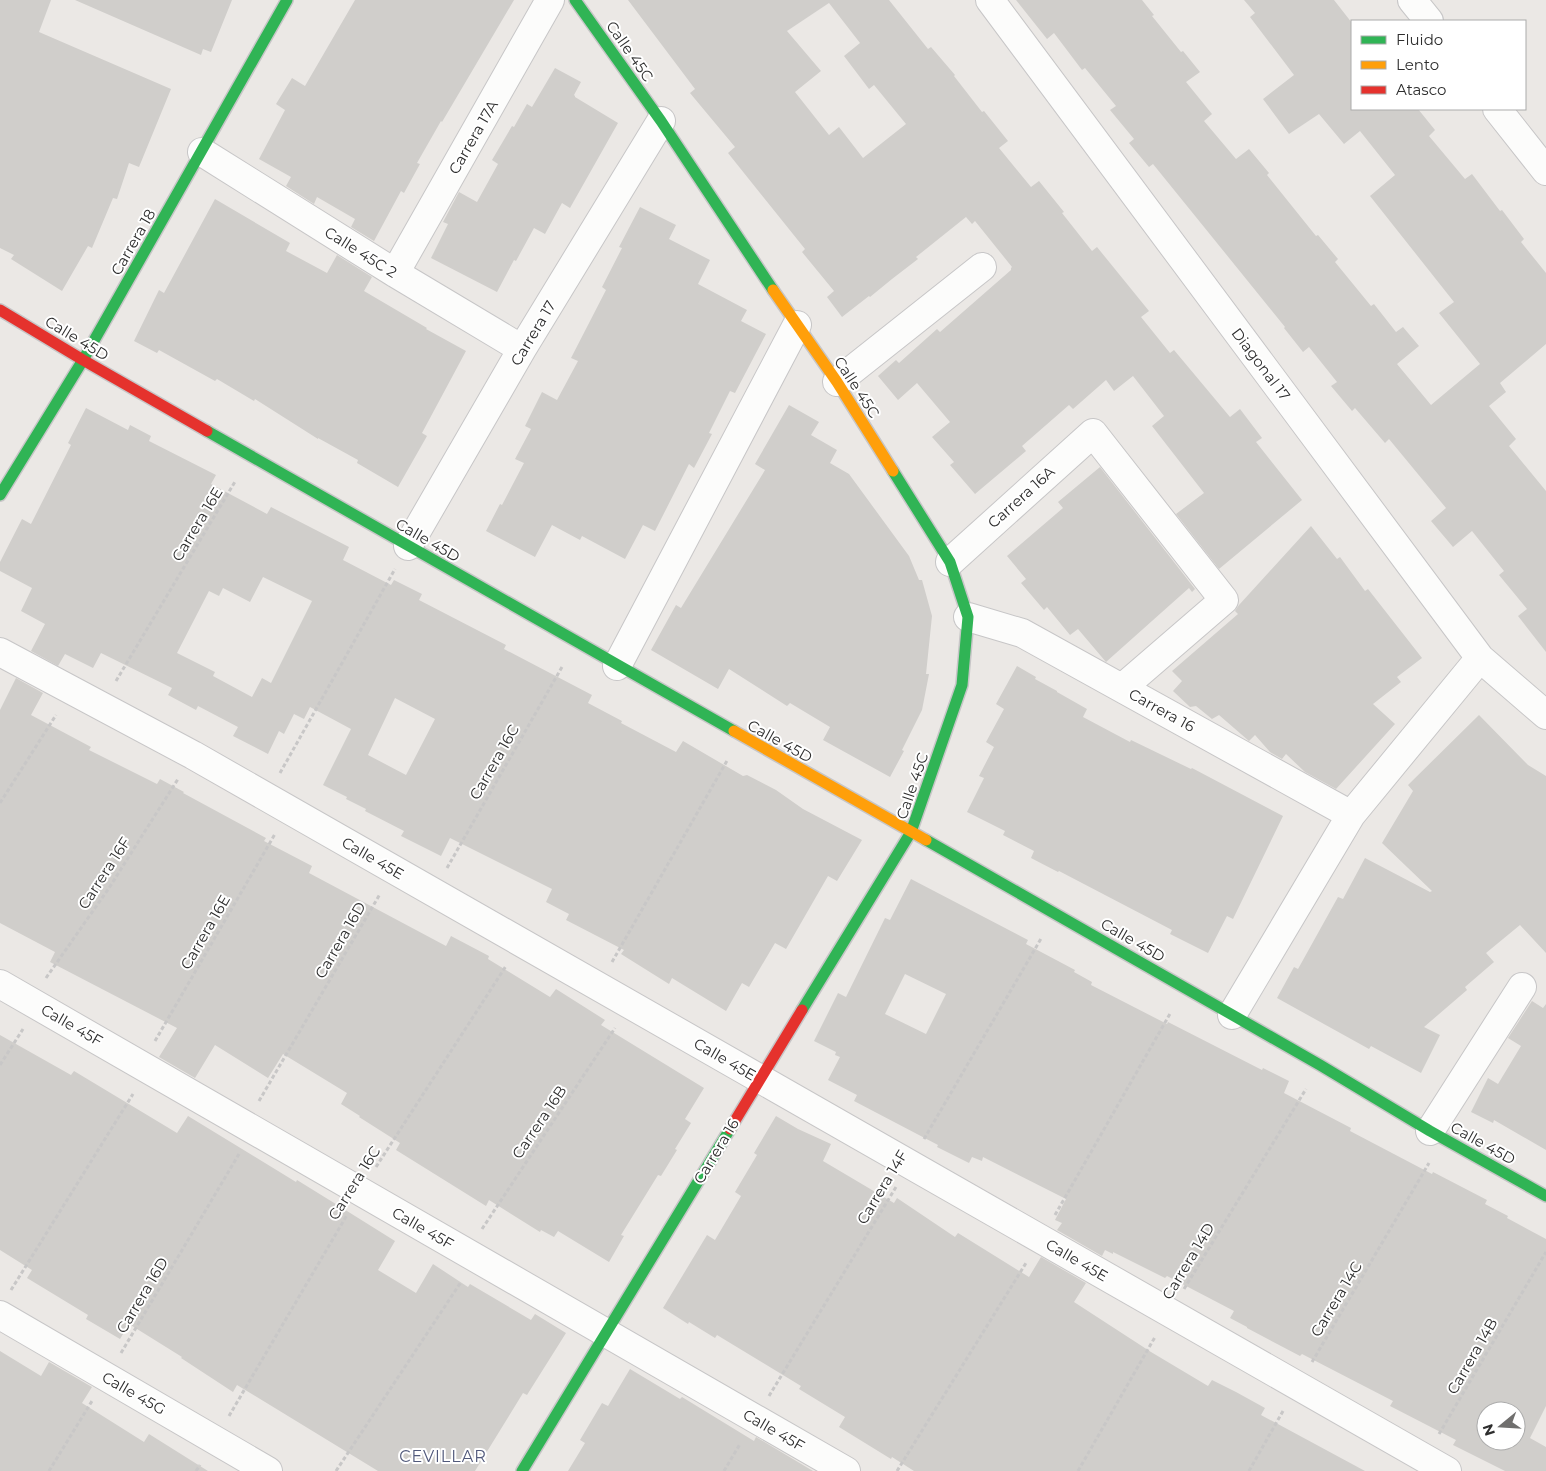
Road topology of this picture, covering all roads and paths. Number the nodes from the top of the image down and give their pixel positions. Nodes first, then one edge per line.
1 (287, 0) edge
2 (550, 0) edge
3 (575, 0) edge
4 (990, 0) edge
5 (1412, 0) edge
6 (1428, 20) edge
7 (1498, 110) edge
8 (661, 121) junction
9 (202, 152) junction
10 (1546, 171) edge
11 (982, 268) dead end
12 (395, 273) junction
13 (0, 310) edge
14 (797, 325) junction
15 (522, 349) junction
16 (83, 360) junction
17 (837, 382) junction
18 (252, 455) junction
19 (0, 495) edge
20 (408, 546) junction
21 (950, 562) junction
22 (968, 616) junction
23 (576, 642) junction
24 (0, 652) edge
25 (1480, 658) junction
26 (617, 666) junction
27 (1122, 688) junction
28 (71, 692) junction
29 (100, 707) junction
30 (1546, 715) edge
31 (741, 737) junction
32 (193, 755) junction
33 (0, 803) edge
34 (278, 804) junction
35 (1351, 815) junction
36 (912, 832) junction
37 (394, 870) junction
38 (433, 892) junction
39 (1056, 913) junction
40 (521, 943) junction
41 (0, 984) edge
42 (598, 986) junction
43 (1522, 987) dead end
44 (34, 1003) junction
45 (630, 1005) junction
46 (1232, 1015) junction
47 (0, 1065) edge
48 (1320, 1065) junction
49 (145, 1067) junction
50 (760, 1079) junction
51 (249, 1127) junction
52 (1437, 1134) junction
53 (910, 1164) junction
54 (360, 1192) junction
55 (1546, 1196) edge
56 (1546, 1252) edge
57 (471, 1255) junction
58 (5, 1303) edge
59 (1169, 1312) junction
60 (606, 1332) junction
61 (107, 1377) junction
62 (1298, 1386) junction
63 (755, 1419) junction
64 (215, 1440) junction
65 (1436, 1465) edge
66 (49, 1471) edge
67 (268, 1471) edge
68 (336, 1471) edge
69 (522, 1471) edge
70 (724, 1471) edge
71 (846, 1471) edge
72 (1078, 1471) edge
73 (1249, 1471) edge

1 - 9 street, Carrera 18
2 - 12 street, Carrera 17A
3 - 8 street, Calle 45C
4 - 25 street, Diagonal 17
5 - 6 street
7 - 10 street
8 - 14 street, Calle 45C
8 - 15 street, Carrera 17
9 - 12 street, Calle 45C 2
9 - 16 street, Carrera 18
11 - 17 street
12 - 15 street, Calle 45C 2
13 - 16 street, Calle 45D
14 - 17 street, Calle 45C
14 - 26 street
15 - 20 street, Carrera 17
16 - 18 street, Calle 45D
16 - 19 street, Carrera 18
17 - 21 street, Calle 45C
18 - 20 street, Calle 45D
18 - 29 path, Carrera 16E
20 - 23 street, Calle 45D
20 - 34 path
21 - 22 street, Calle 45C
21 - 27 street, Carrera 16A
22 - 27 street, Carrera 16
22 - 36 street, Calle 45C
23 - 26 street, Calle 45D
23 - 38 path, Carrera 16C
24 - 28 street, Calle 45E
25 - 30 street, Diagonal 17
25 - 35 street
26 - 31 street, Calle 45D
27 - 35 street, Carrera 16
28 - 29 street, Calle 45E
28 - 33 path
29 - 32 street, Calle 45E
31 - 36 street, Calle 45D
31 - 42 path
32 - 34 street, Calle 45E
32 - 44 path, Carrera 16F
34 - 37 street, Calle 45E
34 - 49 path, Carrera 16E
35 - 46 street
36 - 39 street, Calle 45D
36 - 50 street, Carrera 16
37 - 38 street, Calle 45E
37 - 51 path, Carrera 16D
38 - 40 street, Calle 45E
39 - 46 street, Calle 45D
39 - 53 path, Carrera 14F
40 - 42 street, Calle 45E
40 - 54 path, Carrera 16C
41 - 44 street, Calle 45F
42 - 45 street, Calle 45E
43 - 52 street
44 - 47 path, Carrera 16F
44 - 49 street, Calle 45F
45 - 50 street, Calle 45E
45 - 57 path, Carrera 16B
46 - 48 street, Calle 45D
48 - 52 street, Calle 45D
48 - 59 path, Carrera 14D
49 - 51 street, Calle 45F
49 - 58 path, Carrera 16E
50 - 53 street, Calle 45E
50 - 60 street, Carrera 16
51 - 54 street, Calle 45F
51 - 61 path, Carrera 16D
52 - 55 street, Calle 45D
52 - 62 path, Carrera 14C
53 - 59 street, Calle 45E
53 - 63 path, Carrera 14F
54 - 57 street, Calle 45F
54 - 64 path, Carrera 16C
56 - 65 path, Carrera 14B
57 - 60 street, Calle 45F
57 - 68 path, Carrera 16B
58 - 61 street, Calle 45G
59 - 62 street, Calle 45E
59 - 72 path, Carrera 14D
60 - 63 street, Calle 45F
60 - 69 street, Carrera 16
61 - 64 street, Calle 45G
61 - 66 path, Carrera 16D
62 - 65 street, Calle 45E
62 - 73 path, Carrera 14C
63 - 70 path, Carrera 14F
63 - 71 street, Calle 45F
64 - 67 street, Calle 45G

